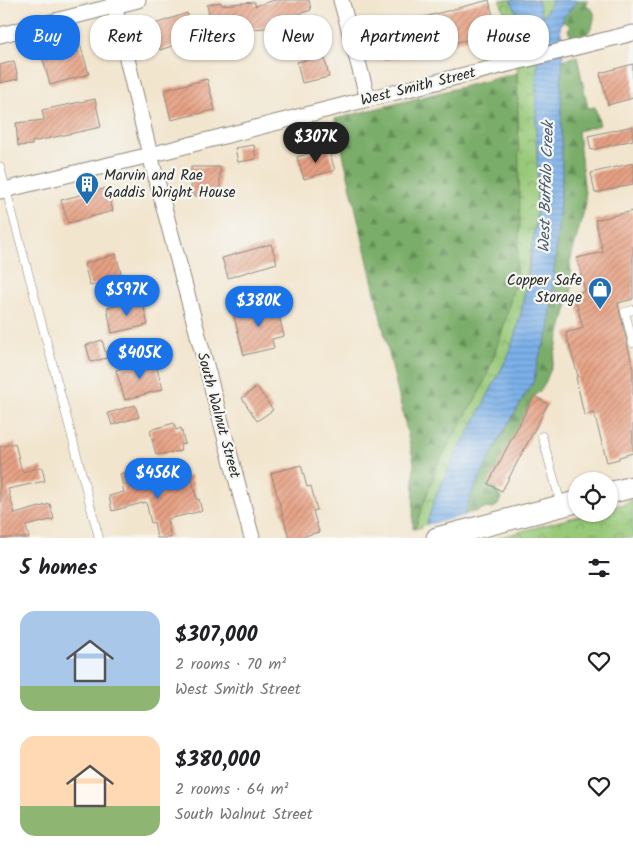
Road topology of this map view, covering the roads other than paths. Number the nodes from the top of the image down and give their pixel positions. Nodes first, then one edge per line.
1 (138, 0) edge
2 (341, 0) edge
3 (114, 3) edge
4 (633, 33) edge
5 (0, 35) edge
6 (368, 99) junction
7 (150, 155) junction
8 (0, 167) edge
9 (3, 190) edge
10 (633, 310) edge
11 (633, 343) edge
12 (542, 436) dead end
13 (633, 487) edge
14 (618, 491) edge
15 (568, 501) edge
16 (568, 504) edge
17 (99, 538) edge
18 (252, 538) edge
19 (437, 538) edge

1 - 3 street
2 - 6 street
3 - 5 street
3 - 7 street, South Walnut Street
4 - 6 street, West Smith Street
6 - 7 street, West Smith Street
7 - 9 street, West Smith Street
7 - 18 street, South Walnut Street
8 - 9 lane
9 - 17 lane
10 - 11 lane
12 - 15 lane
13 - 14 street
16 - 19 street

